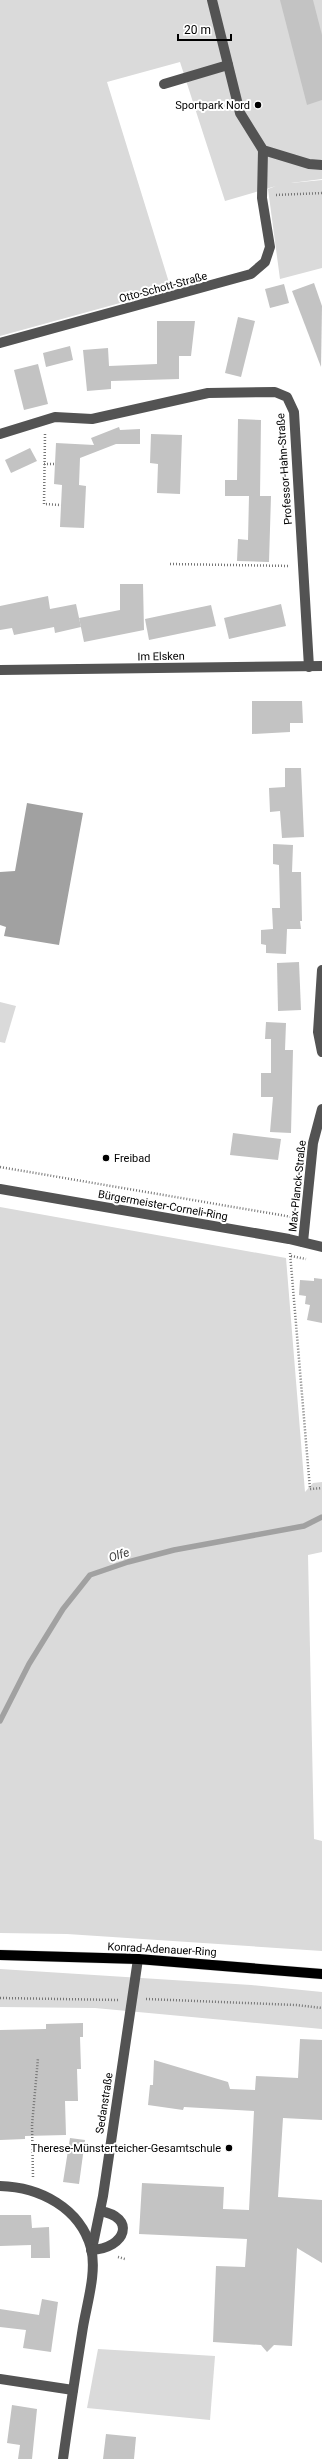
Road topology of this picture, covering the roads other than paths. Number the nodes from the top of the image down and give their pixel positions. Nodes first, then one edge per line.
1 (212, 0) edge
2 (228, 65) junction
3 (164, 84) dead end
4 (263, 150) junction
5 (322, 165) edge
6 (0, 343) edge
7 (0, 434) edge
8 (322, 666) edge
9 (309, 667) junction
10 (0, 670) edge
11 (322, 970) edge
12 (322, 1052) edge
13 (322, 1109) edge
14 (0, 1189) edge
15 (303, 1242) junction
16 (322, 1247) edge
17 (0, 1955) edge
18 (138, 1959) junction
19 (322, 1974) edge
20 (0, 2186) edge
21 (100, 2211) junction
22 (91, 2250) junction
23 (0, 2380) edge
24 (73, 2390) junction
25 (63, 2459) edge

1 - 2 street
2 - 3 street
2 - 4 street
4 - 5 street
4 - 6 street, Otto-Schott-Straße
7 - 9 street, Professor-Hahn-Straße
8 - 9 street, Im Elsken
9 - 10 street, Im Elsken
11 - 12 street
13 - 15 street, Max-Planck-Straße
14 - 15 street, Bürgermeister-Corneli-Ring
15 - 16 street, Bürgermeister-Corneli-Ring
17 - 18 main road, Konrad-Adenauer-Ring
18 - 19 main road, Konrad-Adenauer-Ring
18 - 21 street, Sedanstraße
20 - 22 street, Sedanstraße
21 - 22 street, Sedanstraße
21 - 22 street
22 - 24 street, Sedanstraße
23 - 24 street
24 - 25 street, Sedanstraße

